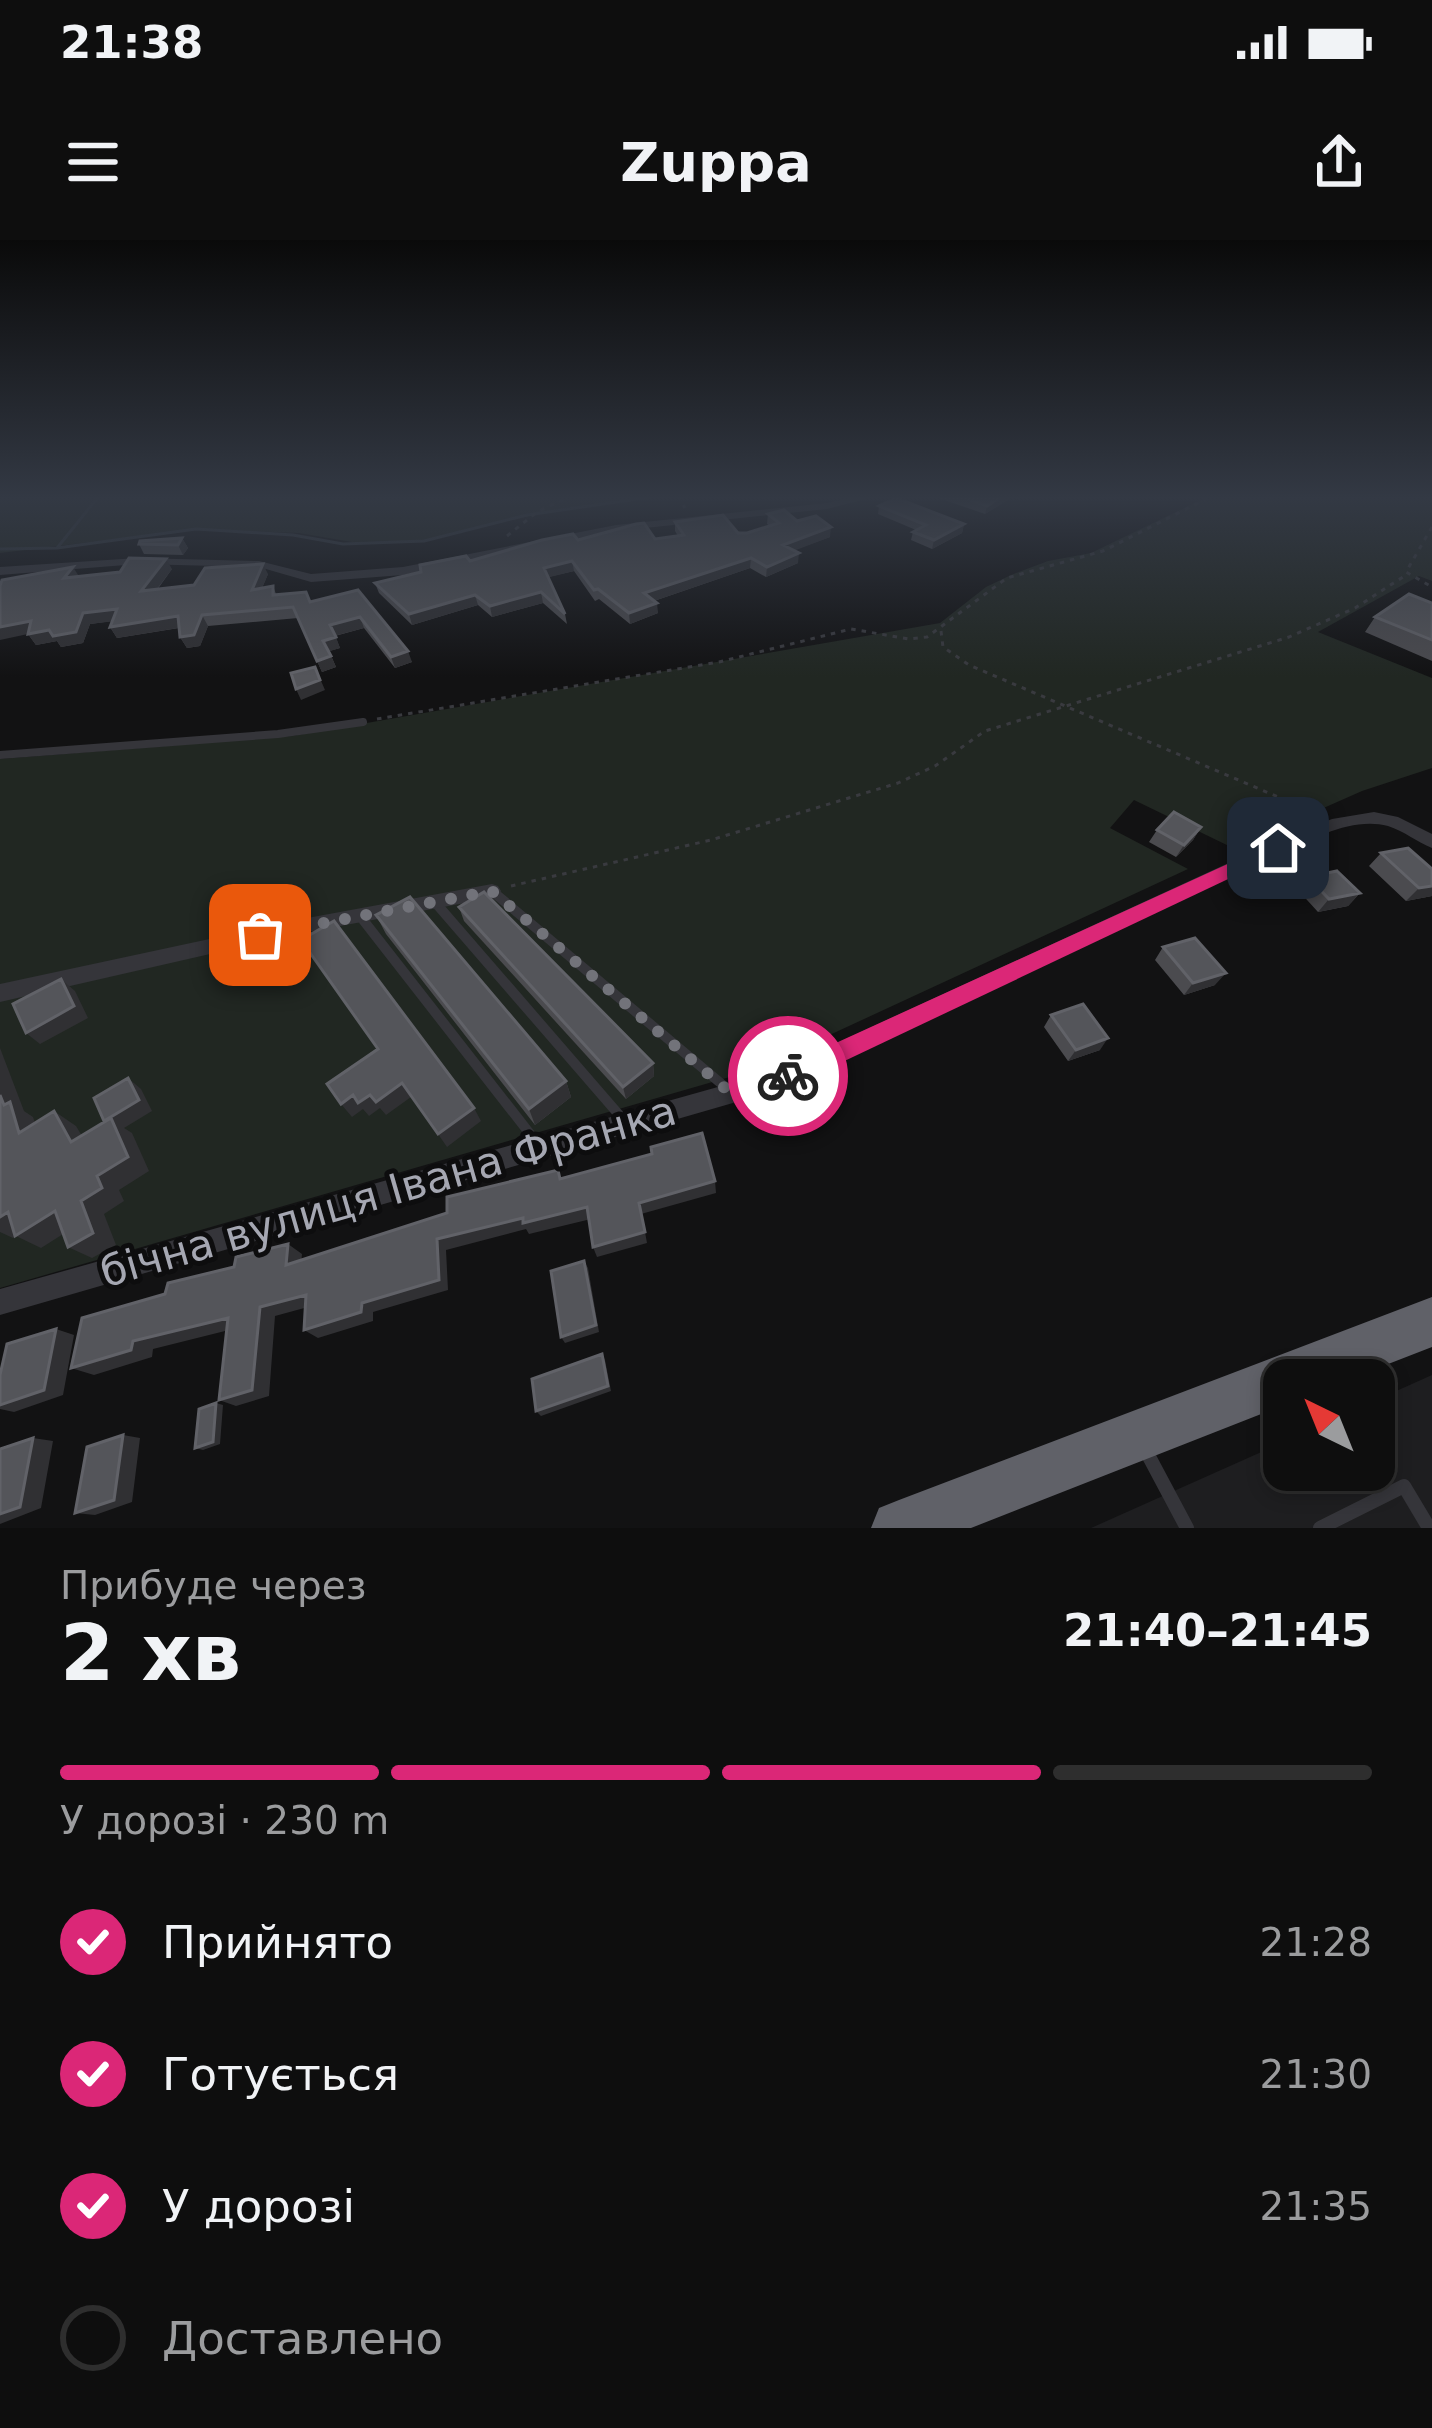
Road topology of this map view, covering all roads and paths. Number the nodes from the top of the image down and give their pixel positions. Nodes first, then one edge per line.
1 (473, 556) edge
2 (1085, 556) edge
3 (1416, 556) edge
4 (0, 571) edge
5 (1406, 574) junction
6 (1432, 586) edge
7 (941, 629) junction
8 (1063, 708) junction
9 (363, 722) joint
10 (0, 755) edge
11 (1332, 826) junction
12 (1432, 842) edge
13 (492, 891) junction
14 (434, 902) junction
15 (359, 915) junction
16 (0, 993) edge
17 (732, 1094) junction
18 (626, 1124) junction
19 (541, 1148) junction
20 (0, 1302) edge
21 (1432, 1322) edge
22 (1138, 1436) junction
23 (898, 1528) edge
24 (1187, 1528) edge
25 (1320, 1528) edge
26 (1429, 1528) edge

1 - 4 street
2 - 7 path
3 - 5 path
5 - 6 path
5 - 8 path
7 - 8 path
7 - 9 path
8 - 11 path
8 - 13 path
9 - 10 lane
11 - 12 street, бічна вулиця Івана Франка
11 - 17 street, бічна вулиця Івана Франка
13 - 14 street
13 - 17 lane
14 - 15 street
14 - 18 lane
15 - 16 street
15 - 19 lane
17 - 18 street, бічна вулиця Івана Франка
18 - 19 street, бічна вулиця Івана Франка
19 - 20 street, бічна вулиця Івана Франка
21 - 22 highway
22 - 23 highway
22 - 24 lane
25 - 26 lane

